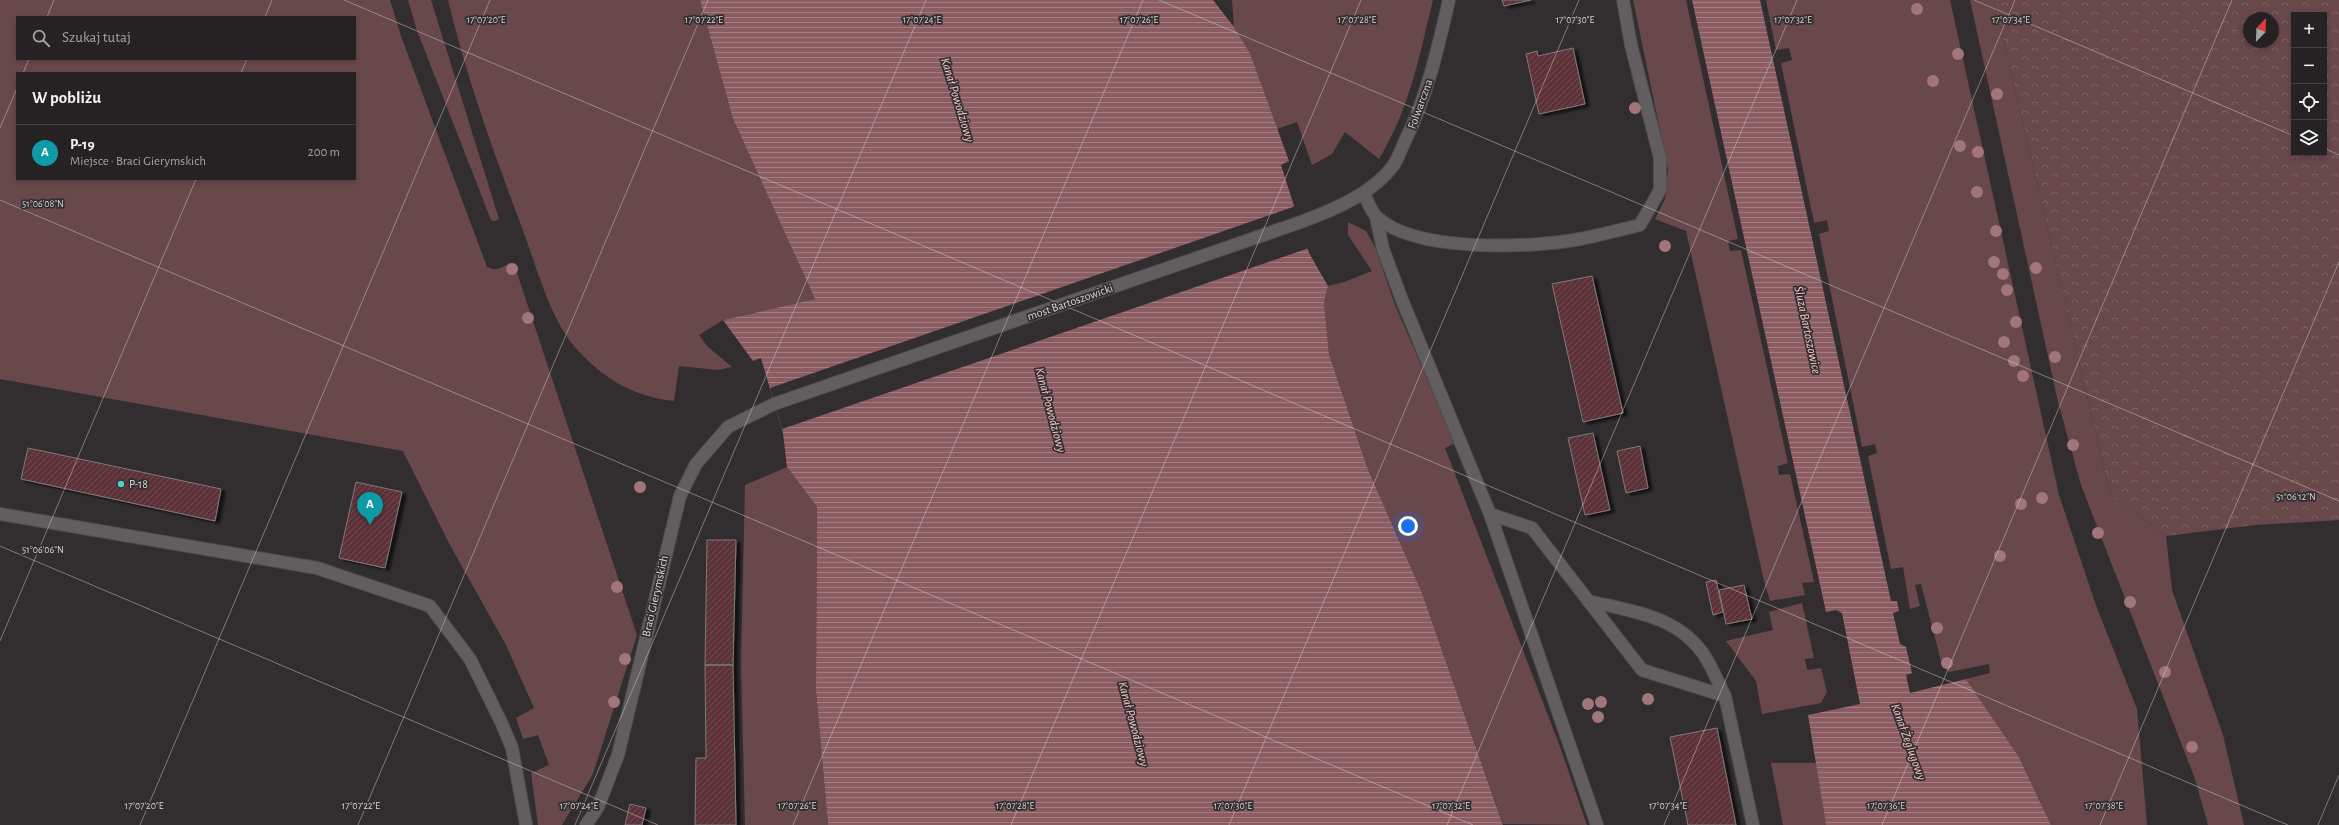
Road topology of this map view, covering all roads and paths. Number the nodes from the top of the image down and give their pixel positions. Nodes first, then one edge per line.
1 (1449, 0) edge
2 (1623, 0) edge
3 (1364, 193) junction
4 (1376, 217) junction
5 (774, 404) joint
6 (0, 514) edge
7 (1490, 514) junction
8 (1588, 602) junction
9 (1725, 696) junction
10 (526, 825) edge
11 (586, 825) edge
12 (1597, 825) edge
13 (1753, 825) edge

1 - 3 street, Folwarczna
2 - 4 street
3 - 4 street
3 - 5 street, most Bartoszowicki
4 - 7 street
5 - 11 street, Braci Gierymskich
6 - 10 street
7 - 8 street
7 - 12 street
8 - 9 street
8 - 9 street
9 - 13 street

